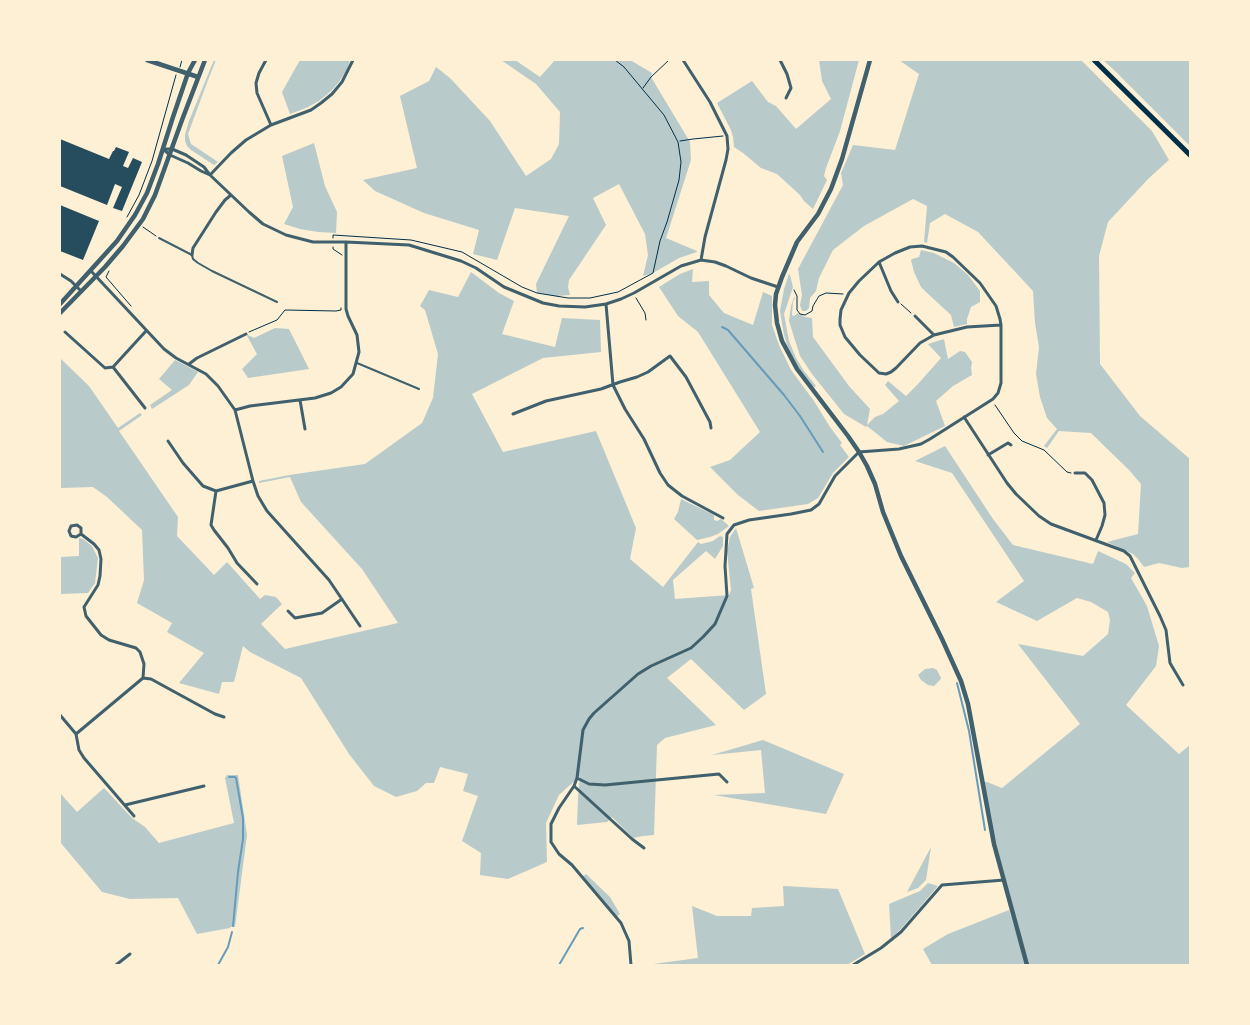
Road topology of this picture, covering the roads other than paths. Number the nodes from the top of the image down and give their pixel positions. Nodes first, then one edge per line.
1 (147, 60) edge
2 (195, 60) edge
3 (205, 60) edge
4 (266, 60) edge
5 (353, 60) edge
6 (683, 60) edge
7 (780, 60) edge
8 (870, 60) edge
9 (1094, 60) edge
10 (188, 73) junction
11 (198, 77) junction
12 (786, 98) dead end
13 (271, 125) junction
14 (163, 149) junction
15 (172, 149) junction
16 (170, 154) junction
17 (1190, 155) edge
18 (210, 175) junction
19 (231, 195) junction
20 (159, 238) road end
21 (346, 242) junction
22 (192, 255) junction
23 (701, 260) junction
24 (879, 262) junction
25 (91, 271) junction
26 (60, 274) edge
27 (97, 276) junction
28 (76, 287) junction
29 (778, 287) junction
30 (82, 292) junction
31 (277, 302) dead end
32 (898, 302) road end
33 (60, 304) edge
34 (606, 304) junction
35 (60, 313) edge
36 (915, 316) road end
37 (1001, 325) junction
38 (146, 331) junction
39 (65, 332) dead end
40 (246, 334) road end
41 (934, 335) junction
42 (357, 363) junction
43 (189, 364) junction
44 (113, 367) junction
45 (613, 385) junction
46 (419, 389) dead end
47 (300, 400) junction
48 (145, 408) dead end
49 (235, 410) junction
50 (513, 414) dead end
51 (964, 417) junction
52 (305, 428) dead end
53 (711, 428) dead end
54 (168, 441) dead end
55 (1011, 445) dead end
56 (860, 452) junction
57 (988, 455) junction
58 (1075, 473) road end
59 (253, 481) junction
60 (216, 491) junction
61 (723, 518) dead end
62 (81, 534) dead end
63 (1096, 540) junction
64 (257, 584) dead end
65 (342, 599) junction
66 (288, 611) dead end
67 (360, 626) dead end
68 (143, 678) junction
69 (1183, 686) dead end
70 (60, 715) edge
71 (224, 717) dead end
72 (76, 734) junction
73 (577, 778) junction
74 (727, 782) dead end
75 (204, 786) dead end
76 (574, 786) junction
77 (125, 805) junction
78 (134, 816) dead end
79 (644, 848) dead end
80 (1004, 880) junction
81 (130, 954) dead end
82 (116, 965) edge
83 (631, 965) edge
84 (853, 965) edge
85 (1027, 965) edge

1 - 10 street
2 - 10 street
3 - 11 street
4 - 13 street
5 - 13 street
6 - 23 street
7 - 12 street
8 - 29 street
9 - 17 main road
10 - 11 street
10 - 14 street
11 - 15 street
13 - 18 street
14 - 15 street
14 - 16 street
14 - 25 street
15 - 16 street
15 - 18 street
16 - 18 street
16 - 27 street
18 - 19 street
19 - 21 street
19 - 22 street
20 - 22 lane
21 - 34 street
21 - 42 street
22 - 31 lane
23 - 29 street
23 - 34 street
24 - 32 street
24 - 37 street
24 - 41 street
25 - 27 street
25 - 28 street
26 - 28 street
27 - 30 street
27 - 38 street
28 - 30 street
28 - 33 street
29 - 56 street
30 - 35 street
34 - 45 street
36 - 41 street
37 - 41 street
37 - 51 street
38 - 43 street
38 - 44 street
39 - 44 street
40 - 43 street
42 - 46 lane
42 - 47 street
43 - 49 street
44 - 48 street
45 - 50 street
45 - 53 street
45 - 61 street
47 - 49 street
47 - 52 street
49 - 59 street
51 - 56 street
51 - 57 street
54 - 60 street
55 - 57 street
56 - 73 street
56 - 80 street
57 - 63 street
58 - 63 street
59 - 60 street
59 - 65 street
60 - 64 street
62 - 68 street
63 - 69 street
65 - 66 street
65 - 67 street
68 - 71 street
68 - 72 street
70 - 72 street
72 - 77 street
73 - 74 street
73 - 76 street
75 - 77 street
76 - 79 street
76 - 83 street
77 - 78 street
80 - 84 street
80 - 85 street
81 - 82 street

